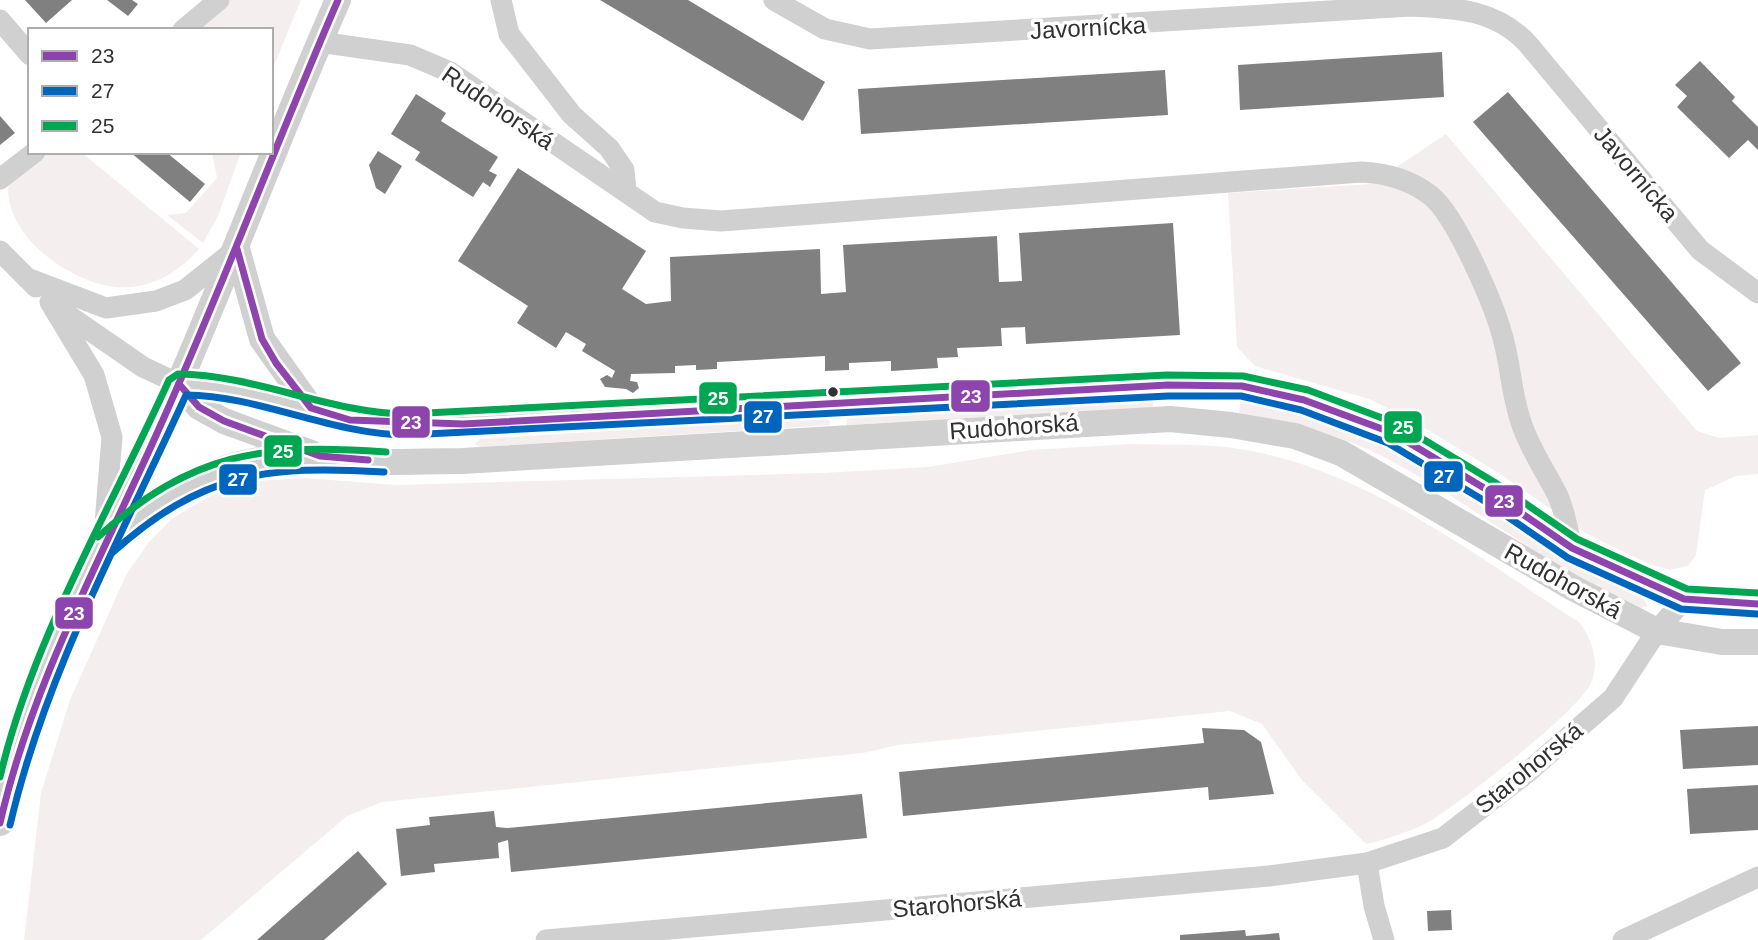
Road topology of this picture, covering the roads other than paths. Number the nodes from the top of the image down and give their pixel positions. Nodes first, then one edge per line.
1 (219, 0) edge
2 (338, 0) edge
3 (500, 0) edge
4 (774, 0) edge
5 (1411, 3) edge
6 (0, 20) edge
7 (185, 28) edge
8 (319, 43) junction
9 (28, 53) edge
10 (32, 154) edge
11 (0, 179) edge
12 (626, 192) junction
13 (237, 249) junction
14 (0, 251) edge
15 (27, 278) junction
16 (1758, 293) edge
17 (50, 302) junction
18 (179, 384) junction
19 (311, 408) junction
20 (320, 456) junction
21 (103, 547) junction
22 (1572, 548) junction
23 (1684, 599) junction
24 (1758, 604) edge
25 (1657, 631) junction
26 (1758, 642) edge
27 (0, 823) edge
28 (1367, 863) junction
29 (1758, 877) edge
30 (546, 940) edge
31 (1384, 940) edge
32 (1623, 940) edge

1 - 7 street
2 - 8 street
3 - 12 street, Rudohorská
4 - 5 street, Javornícka
5 - 16 street, Javornícka
6 - 9 street
8 - 12 street, Rudohorská
8 - 13 street
10 - 11 street
12 - 22 street, Rudohorská
13 - 15 street
13 - 18 street
13 - 19 street
14 - 15 street
15 - 17 street
17 - 18 street
17 - 21 street
18 - 19 street, Rudohorská
18 - 20 street, Rudohorská
18 - 21 street
19 - 22 street, Rudohorská
20 - 21 street, Rudohorská
20 - 25 street, Rudohorská
21 - 27 street
22 - 23 street, Rudohorská
23 - 24 street, Rudohorská
23 - 25 street
25 - 26 street, Rudohorská
25 - 28 street, Starohorská
28 - 30 street, Starohorská
28 - 31 street
29 - 32 street

